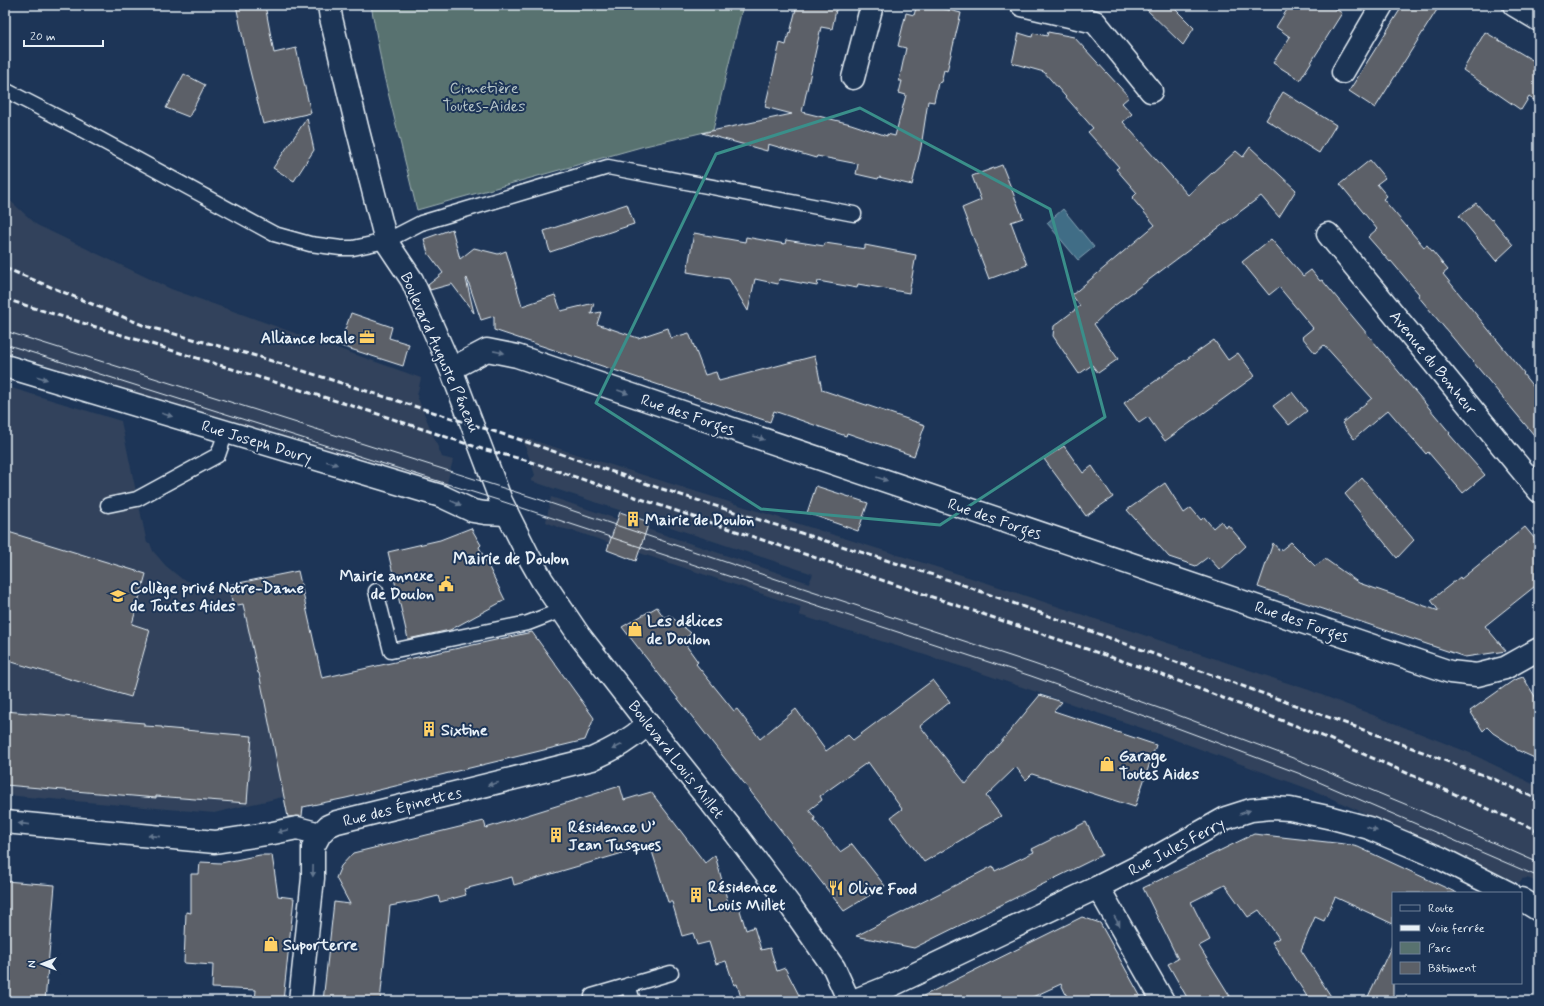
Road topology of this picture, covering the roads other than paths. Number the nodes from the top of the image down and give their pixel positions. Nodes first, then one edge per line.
1 (329, 5) edge
2 (872, 5) edge
3 (1022, 5) edge
4 (1382, 5) edge
5 (1514, 5) edge
6 (1539, 20) edge
7 (1343, 72) dead end
8 (853, 78) dead end
9 (5, 90) edge
10 (1151, 91) dead end
11 (854, 214) dead end
12 (1328, 234) dead end
13 (386, 241) junction
14 (5, 366) edge
15 (451, 369) junction
16 (226, 432) junction
17 (1539, 491) edge
18 (108, 505) dead end
19 (507, 514) junction
20 (376, 591) dead end
21 (562, 610) junction
22 (1539, 649) edge
23 (648, 724) junction
24 (5, 822) edge
25 (320, 834) junction
26 (1098, 887) junction
27 (1508, 892) edge
28 (671, 973) dead end
29 (628, 986) junction
30 (300, 1001) edge
31 (594, 1001) edge
32 (633, 1001) edge
33 (849, 1001) edge
34 (853, 1001) edge
35 (1163, 1001) edge

1 - 13 street, Boulevard Auguste Péneau
2 - 8 street
3 - 10 street
4 - 7 street
5 - 6 street
9 - 13 lane
11 - 13 lane
12 - 17 street, Avenue du Bonheur
13 - 15 street, Boulevard Auguste Péneau
14 -> 16 street, Rue Joseph Doury
15 - 19 street, Boulevard Auguste Péneau
15 -> 22 street, Rue des Forges
16 - 18 lane
16 -> 19 street, Rue Joseph Doury
19 - 21 street, Boulevard Louis Millet
20 - 21 lane
21 - 23 street, Boulevard Louis Millet
23 -> 25 street, Rue des Épinettes
23 - 33 street, Boulevard Louis Millet
25 -> 24 street
25 -> 30 street
26 -> 27 street, Rue Jules Ferry
26 - 34 street, Rue Jules Ferry
26 -> 35 street
28 - 29 lane
29 - 31 lane
29 - 32 lane

